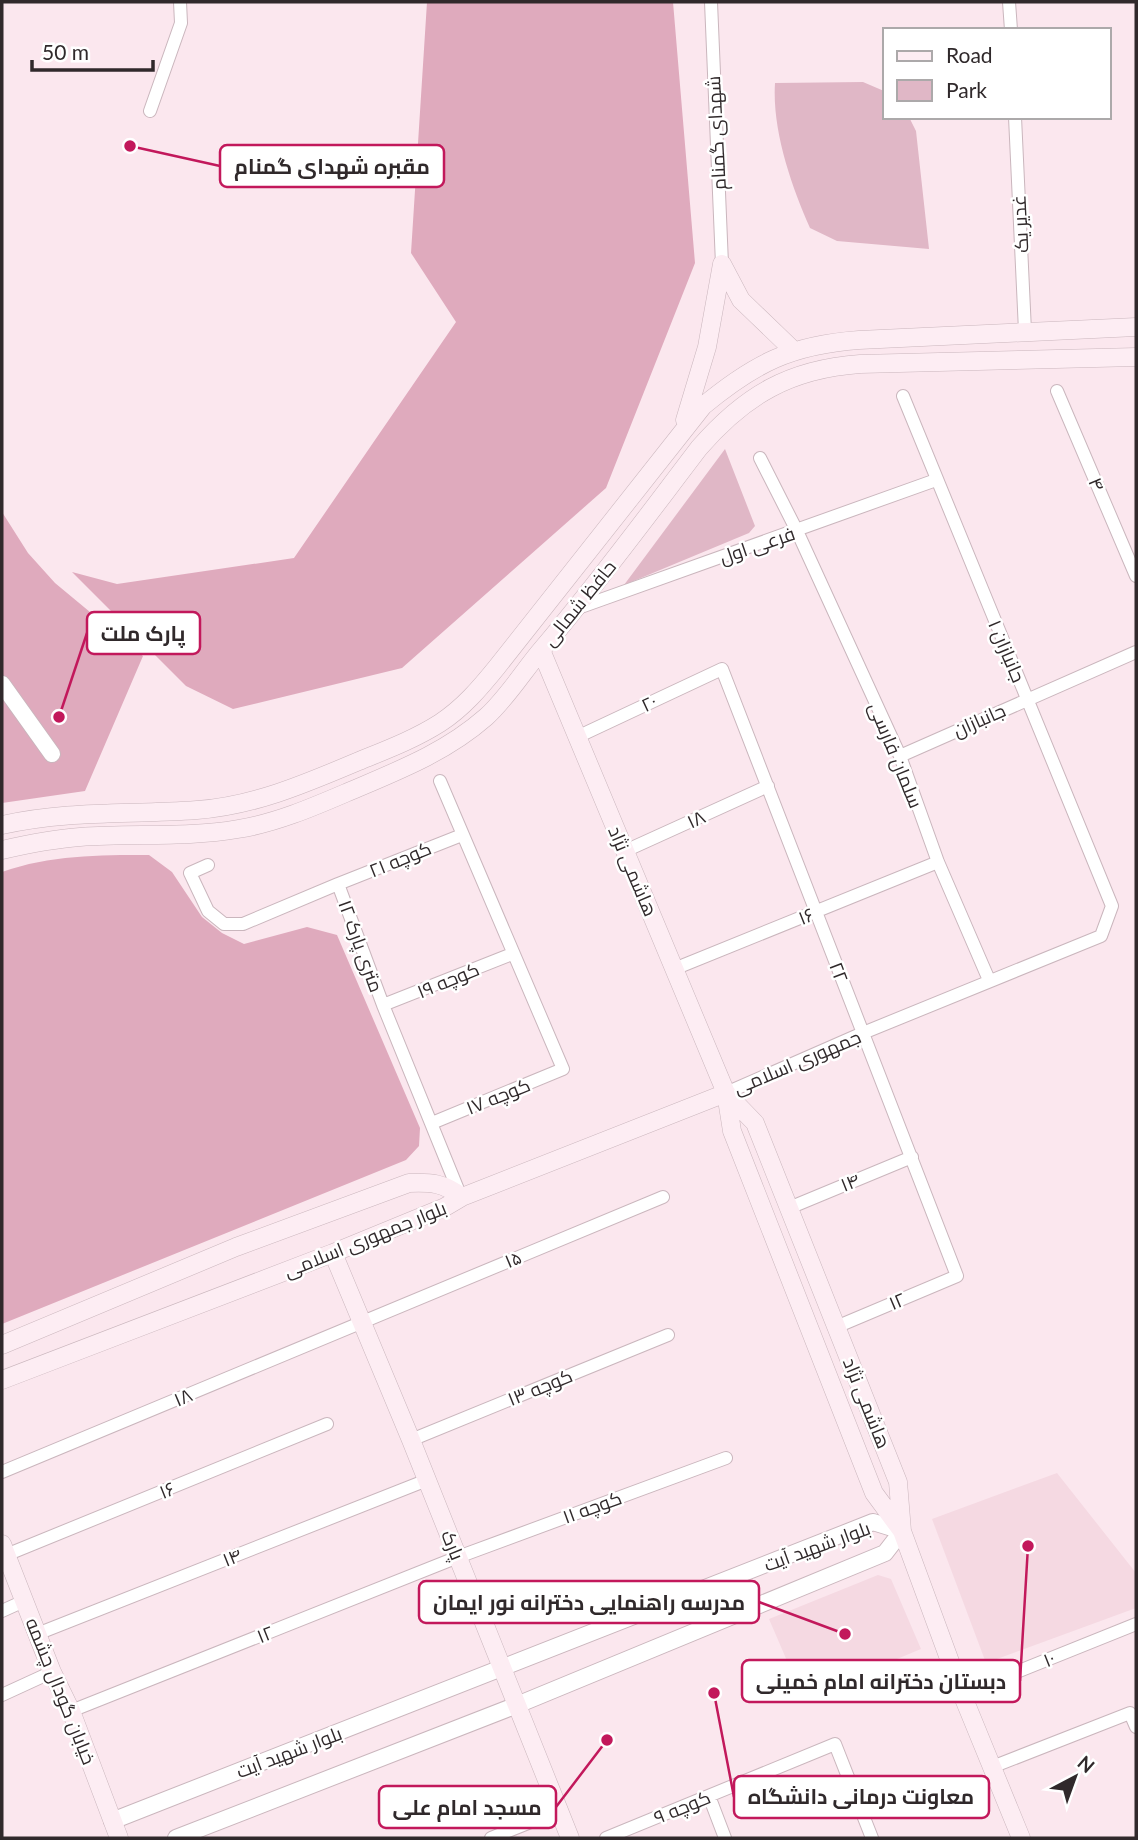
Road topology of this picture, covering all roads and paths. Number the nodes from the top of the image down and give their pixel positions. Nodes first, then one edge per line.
1 (180, 2) edge
2 (711, 2) edge
3 (1009, 2) edge
4 (1011, 28) edge
5 (150, 111) dead end
6 (1015, 119) edge
7 (722, 264) junction
8 (1136, 327) edge
9 (1026, 331) junction
10 (793, 350) junction
11 (1136, 357) edge
12 (1057, 391) dead end
13 (903, 396) dead end
14 (681, 432) junction
15 (760, 458) dead end
16 (936, 480) junction
17 (796, 531) junction
18 (1136, 576) edge
19 (578, 608) junction
20 (541, 650) junction
21 (1136, 652) edge
22 (722, 669) joint
23 (2, 684) edge
24 (1027, 699) junction
25 (577, 737) junction
26 (52, 754) dead end
27 (900, 756) junction
28 (440, 781) dead end
29 (768, 786) junction
30 (2, 825) edge
31 (462, 835) junction
32 (2, 850) edge
33 (625, 851) junction
34 (938, 862) junction
35 (208, 865) dead end
36 (338, 884) junction
37 (1112, 906) joint
38 (816, 913) junction
39 (512, 954) junction
40 (674, 969) junction
41 (989, 981) junction
42 (383, 1005) junction
43 (863, 1033) junction
44 (726, 1093) junction
45 (432, 1123) junction
46 (912, 1157) junction
47 (461, 1197) junction
48 (663, 1197) dead end
49 (789, 1208) junction
50 (333, 1253) junction
51 (957, 1276) joint
52 (363, 1322) junction
53 (836, 1326) junction
54 (668, 1335) dead end
55 (2, 1345) edge
56 (2, 1380) edge
57 (327, 1424) dead end
58 (411, 1440) junction
59 (726, 1458) dead end
60 (2, 1472) edge
61 (427, 1480) junction
62 (902, 1531) junction
63 (4, 1550) edge
64 (458, 1557) junction
65 (24, 1601) junction
66 (2, 1611) edge
67 (1136, 1624) edge
68 (37, 1634) junction
69 (502, 1668) junction
70 (52, 1672) junction
71 (962, 1694) junction
72 (2, 1695) edge
73 (517, 1705) junction
74 (71, 1712) junction
75 (1136, 1727) edge
76 (992, 1767) junction
77 (709, 1796) junction
78 (558, 1811) junction
79 (116, 1830) edge
80 (176, 1838) edge
81 (491, 1838) edge
82 (570, 1838) edge
83 (606, 1838) edge
84 (725, 1838) edge
85 (873, 1838) edge
86 (1020, 1838) edge

1 - 5 street
2 - 7 street, شهدای گمنام
3 - 4 street
6 - 9 street, غدیر یک
7 - 10 main road
7 - 14 main road
8 - 9 main road, حافظ شمالی
9 - 10 main road, حافظ شمالی
10 - 14 main road, حافظ شمالی
11 - 19 main road, حافظ شمالی
12 - 18 street, ۴
13 - 16 street, جانبازان ۱
14 - 30 main road, حافظ شمالی
15 - 17 street, سلمان فارسی
16 - 17 street, فرعی اول
16 - 24 street, جانبازان ۱
17 - 19 street, فرعی اول
17 - 27 street, سلمان فارسی
19 - 20 main road, حافظ شمالی
20 - 25 main road, هاشمی نژاد
20 - 32 main road, حافظ شمالی
21 - 24 street, جانبازان
22 - 25 street, ۲۰
22 - 29 street, ۲۲
23 - 26 street
24 - 27 street, جانبازان
24 - 37 street, جانبازان ۱
25 - 33 main road, هاشمی نژاد
27 - 34 street, سلمان فارسی
28 - 31 street
29 - 33 street, ۱۸
29 - 38 street, ۲۲
31 - 36 street, کوچه ۲۱
31 - 39 street
33 - 40 main road, هاشمی نژاد
34 - 38 street, ۱۶
34 - 41 street, سلمان فارسی
35 - 36 street, ۱۲ متری پارک
36 - 42 street, ۱۲ متری پارک
37 - 41 street, جمهوری اسلامی
38 - 40 street, ۱۶
38 - 43 street, ۲۲
39 - 42 street, کوچه ۱۹
39 - 45 street, کوچه ۱۷
40 - 44 main road, هاشمی نژاد
41 - 43 street, جمهوری اسلامی
42 - 45 street, ۱۲ متری پارک
43 - 44 street, جمهوری اسلامی
43 - 46 street, ۲۲
44 - 47 main road, جمهوری اسلامی
44 - 49 main road, هاشمی نژاد
44 - 62 main road, هاشمی نژاد
45 - 47 street, ۱۲ متری پارک
46 - 49 street, ۱۴
46 - 51 street, ۲۲
47 - 50 main road, بلوار جمهوری اسلامی
47 - 55 main road, بلوار جمهوری اسلامی
48 - 52 street, ۱۵
49 - 53 main road, هاشمی نژاد
50 - 52 main road, پارک
50 - 56 main road, بلوار جمهوری اسلامی
51 - 53 street, ۱۲
52 - 58 main road, پارک
52 - 60 street, ۱۸
53 - 62 main road, هاشمی نژاد
54 - 58 street, کوچه ۱۳
57 - 63 street, ۱۶
58 - 61 main road, پارک
59 - 64 street, کوچه ۱۱
61 - 64 main road, پارک
61 - 68 street, ۱۴
62 - 69 street, بلوار شهید آیت
62 - 71 main road, هاشمی نژاد
62 - 73 street, بلوار شهید آیت
63 - 65 main road, خیابان گودال چشمه
64 - 69 main road, پارک
64 - 74 street, ۱۲
65 - 66 street
65 - 68 main road, خیابان گودال چشمه
67 - 71 street, ۱۰
68 - 70 main road, خیابان گودال چشمه
69 - 73 main road, پارک
69 - 79 street, بلوار شهید آیت
70 - 72 street
70 - 74 main road, خیابان گودال چشمه
71 - 76 main road, هاشمی نژاد
73 - 78 main road, پارک
73 - 80 street, بلوار شهید آیت
74 - 79 main road, خیابان گودال چشمه
75 - 76 street
76 - 86 main road, هاشمی نژاد
77 - 83 street, کوچه ۹
77 - 84 street
77 - 85 street, کوچه ۹
78 - 81 street
78 - 82 main road, پارک

